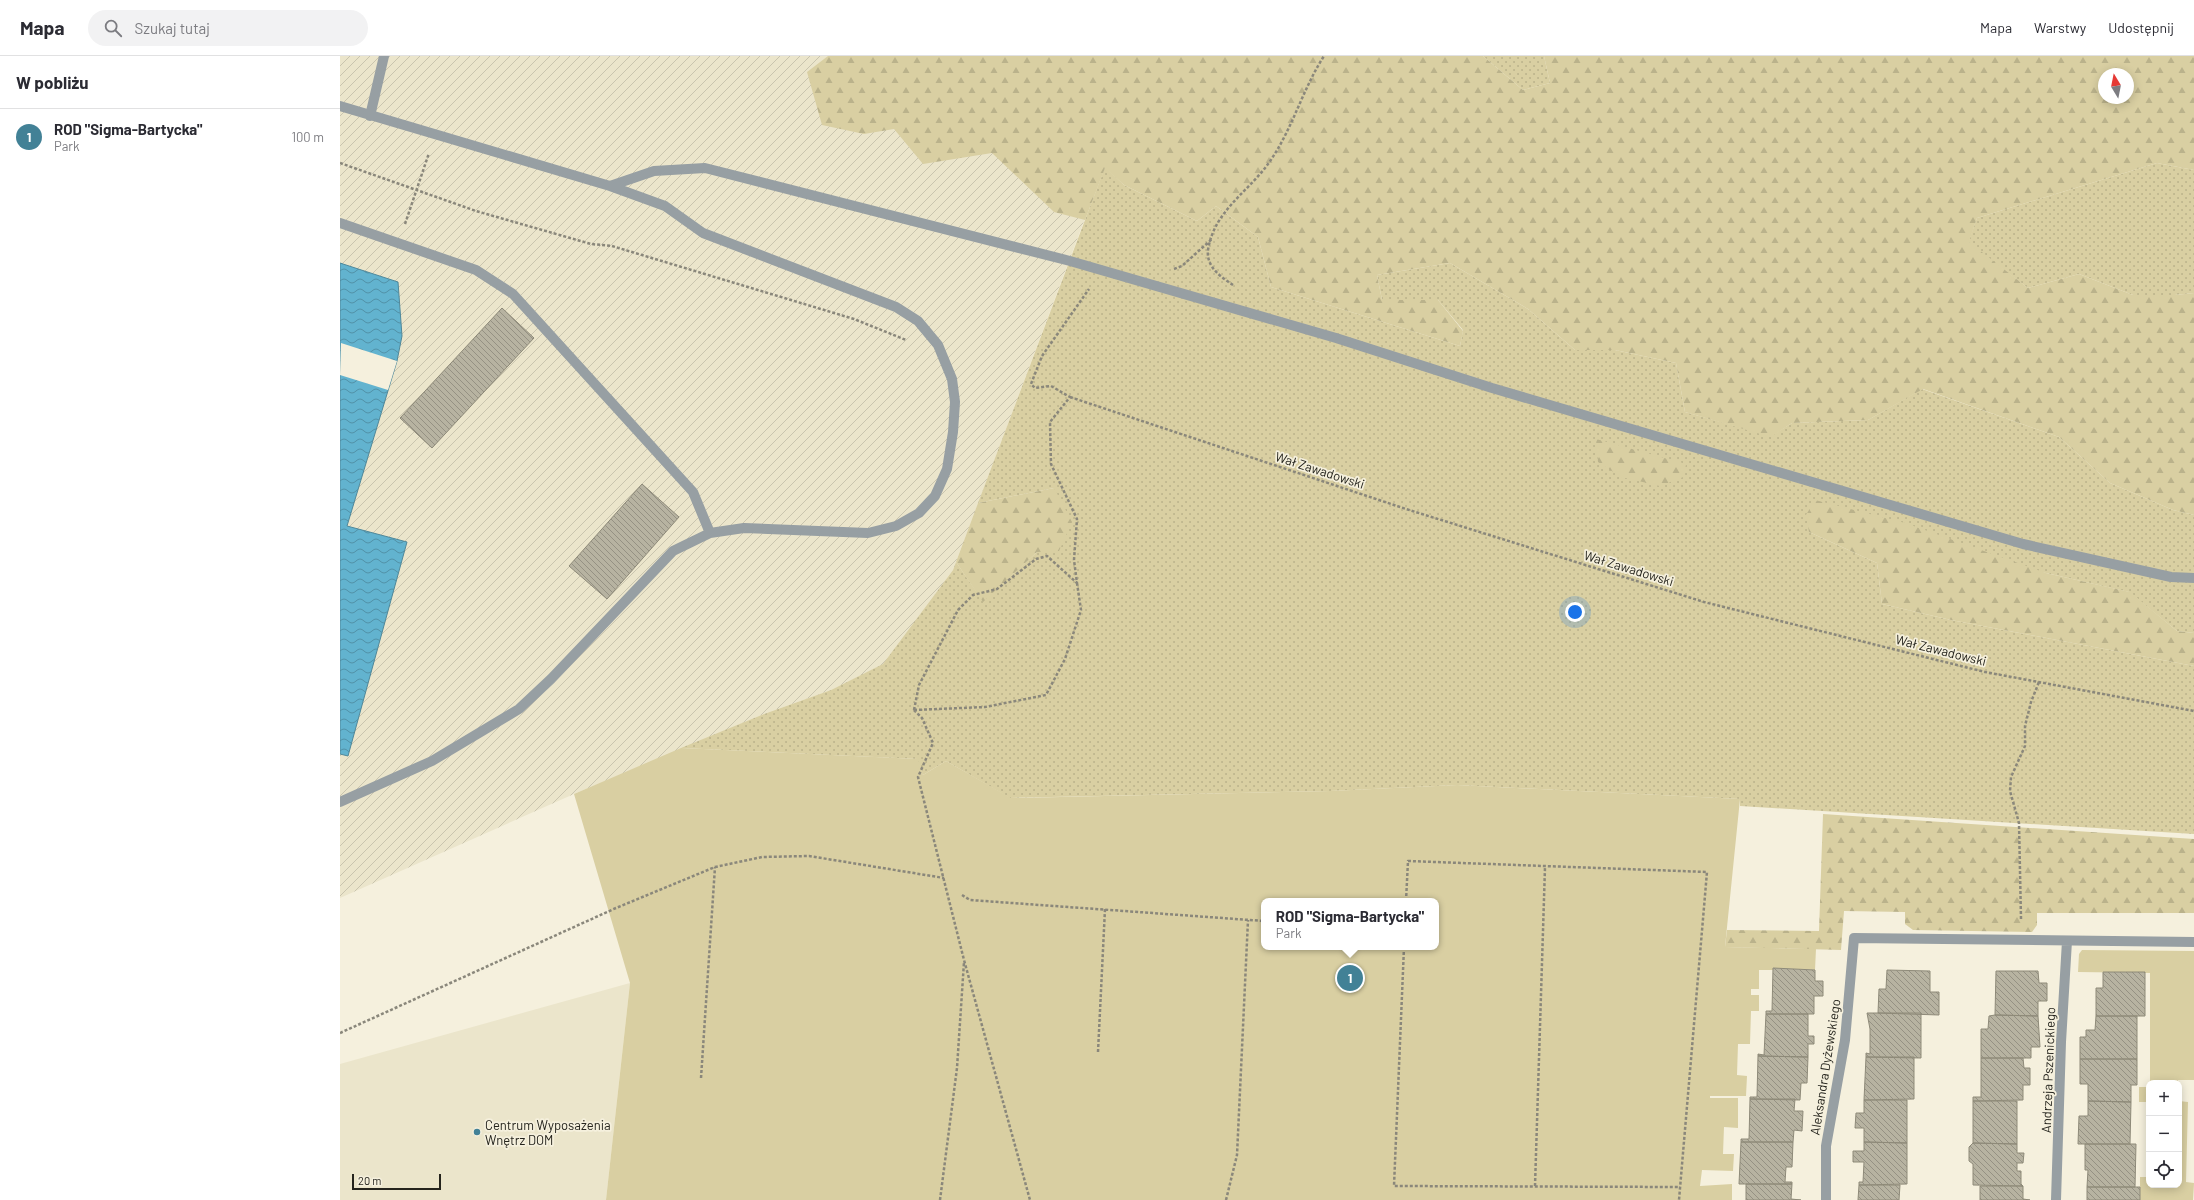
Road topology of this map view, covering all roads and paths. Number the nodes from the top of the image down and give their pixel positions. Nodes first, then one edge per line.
1 (384, 56) edge
2 (1324, 56) edge
3 (340, 106) edge
4 (370, 116) junction
5 (435, 135) junction
6 (340, 163) edge
7 (610, 186) junction
8 (418, 190) junction
9 (340, 223) edge
10 (1212, 238) junction
11 (398, 243) junction
12 (1102, 270) junction
13 (1144, 282) junction
14 (1236, 288) dead end
15 (942, 355) junction
16 (1070, 397) junction
17 (710, 533) junction
18 (2194, 578) edge
19 (1077, 583) junction
20 (2039, 682) junction
21 (914, 710) junction
22 (2194, 711) edge
23 (340, 802) edge
24 (716, 867) junction
25 (1545, 867) junction
26 (944, 878) junction
27 (962, 895) dead end
28 (1406, 898) edge
29 (1104, 909) junction
30 (1248, 920) junction
31 (1261, 921) edge
32 (2022, 940) junction
33 (2067, 941) junction
34 (2194, 942) edge
35 (1404, 950) edge
36 (964, 960) junction
37 (340, 1033) edge
38 (1098, 1052) dead end
39 (701, 1078) dead end
40 (1535, 1186) junction
41 (1680, 1187) junction
42 (940, 1200) edge
43 (1030, 1200) edge
44 (1226, 1200) edge
45 (1679, 1200) edge
46 (1826, 1200) edge
47 (2056, 1200) edge

1 - 4 street
2 - 10 path
3 - 4 street
4 - 5 street
5 - 7 street
5 - 8 path
6 - 8 path
7 - 12 street
7 - 15 street
8 - 11 path
8 - 15 path
9 - 11 street
10 - 13 path
10 - 14 path
11 - 17 street
12 - 13 street
12 - 16 path, Wał Zawadowski
13 - 18 street
15 - 17 street
16 - 19 path
16 - 20 path, Wał Zawadowski
17 - 23 street
19 - 21 path
19 - 21 path
20 - 22 path, Wał Zawadowski
20 - 32 path
21 - 26 path
24 - 26 path
24 - 37 path
24 - 39 path
25 - 28 path
25 - 40 path
25 - 41 path
26 - 36 path
27 - 29 path
29 - 30 path
29 - 38 path
30 - 31 path
30 - 44 path
32 - 33 street
32 - 46 street, Aleksandra Dyżewskiego
33 - 34 street
33 - 47 street, Andrzeja Pszenickiego
35 - 40 path
36 - 42 path
36 - 43 path
40 - 41 path
41 - 45 path

